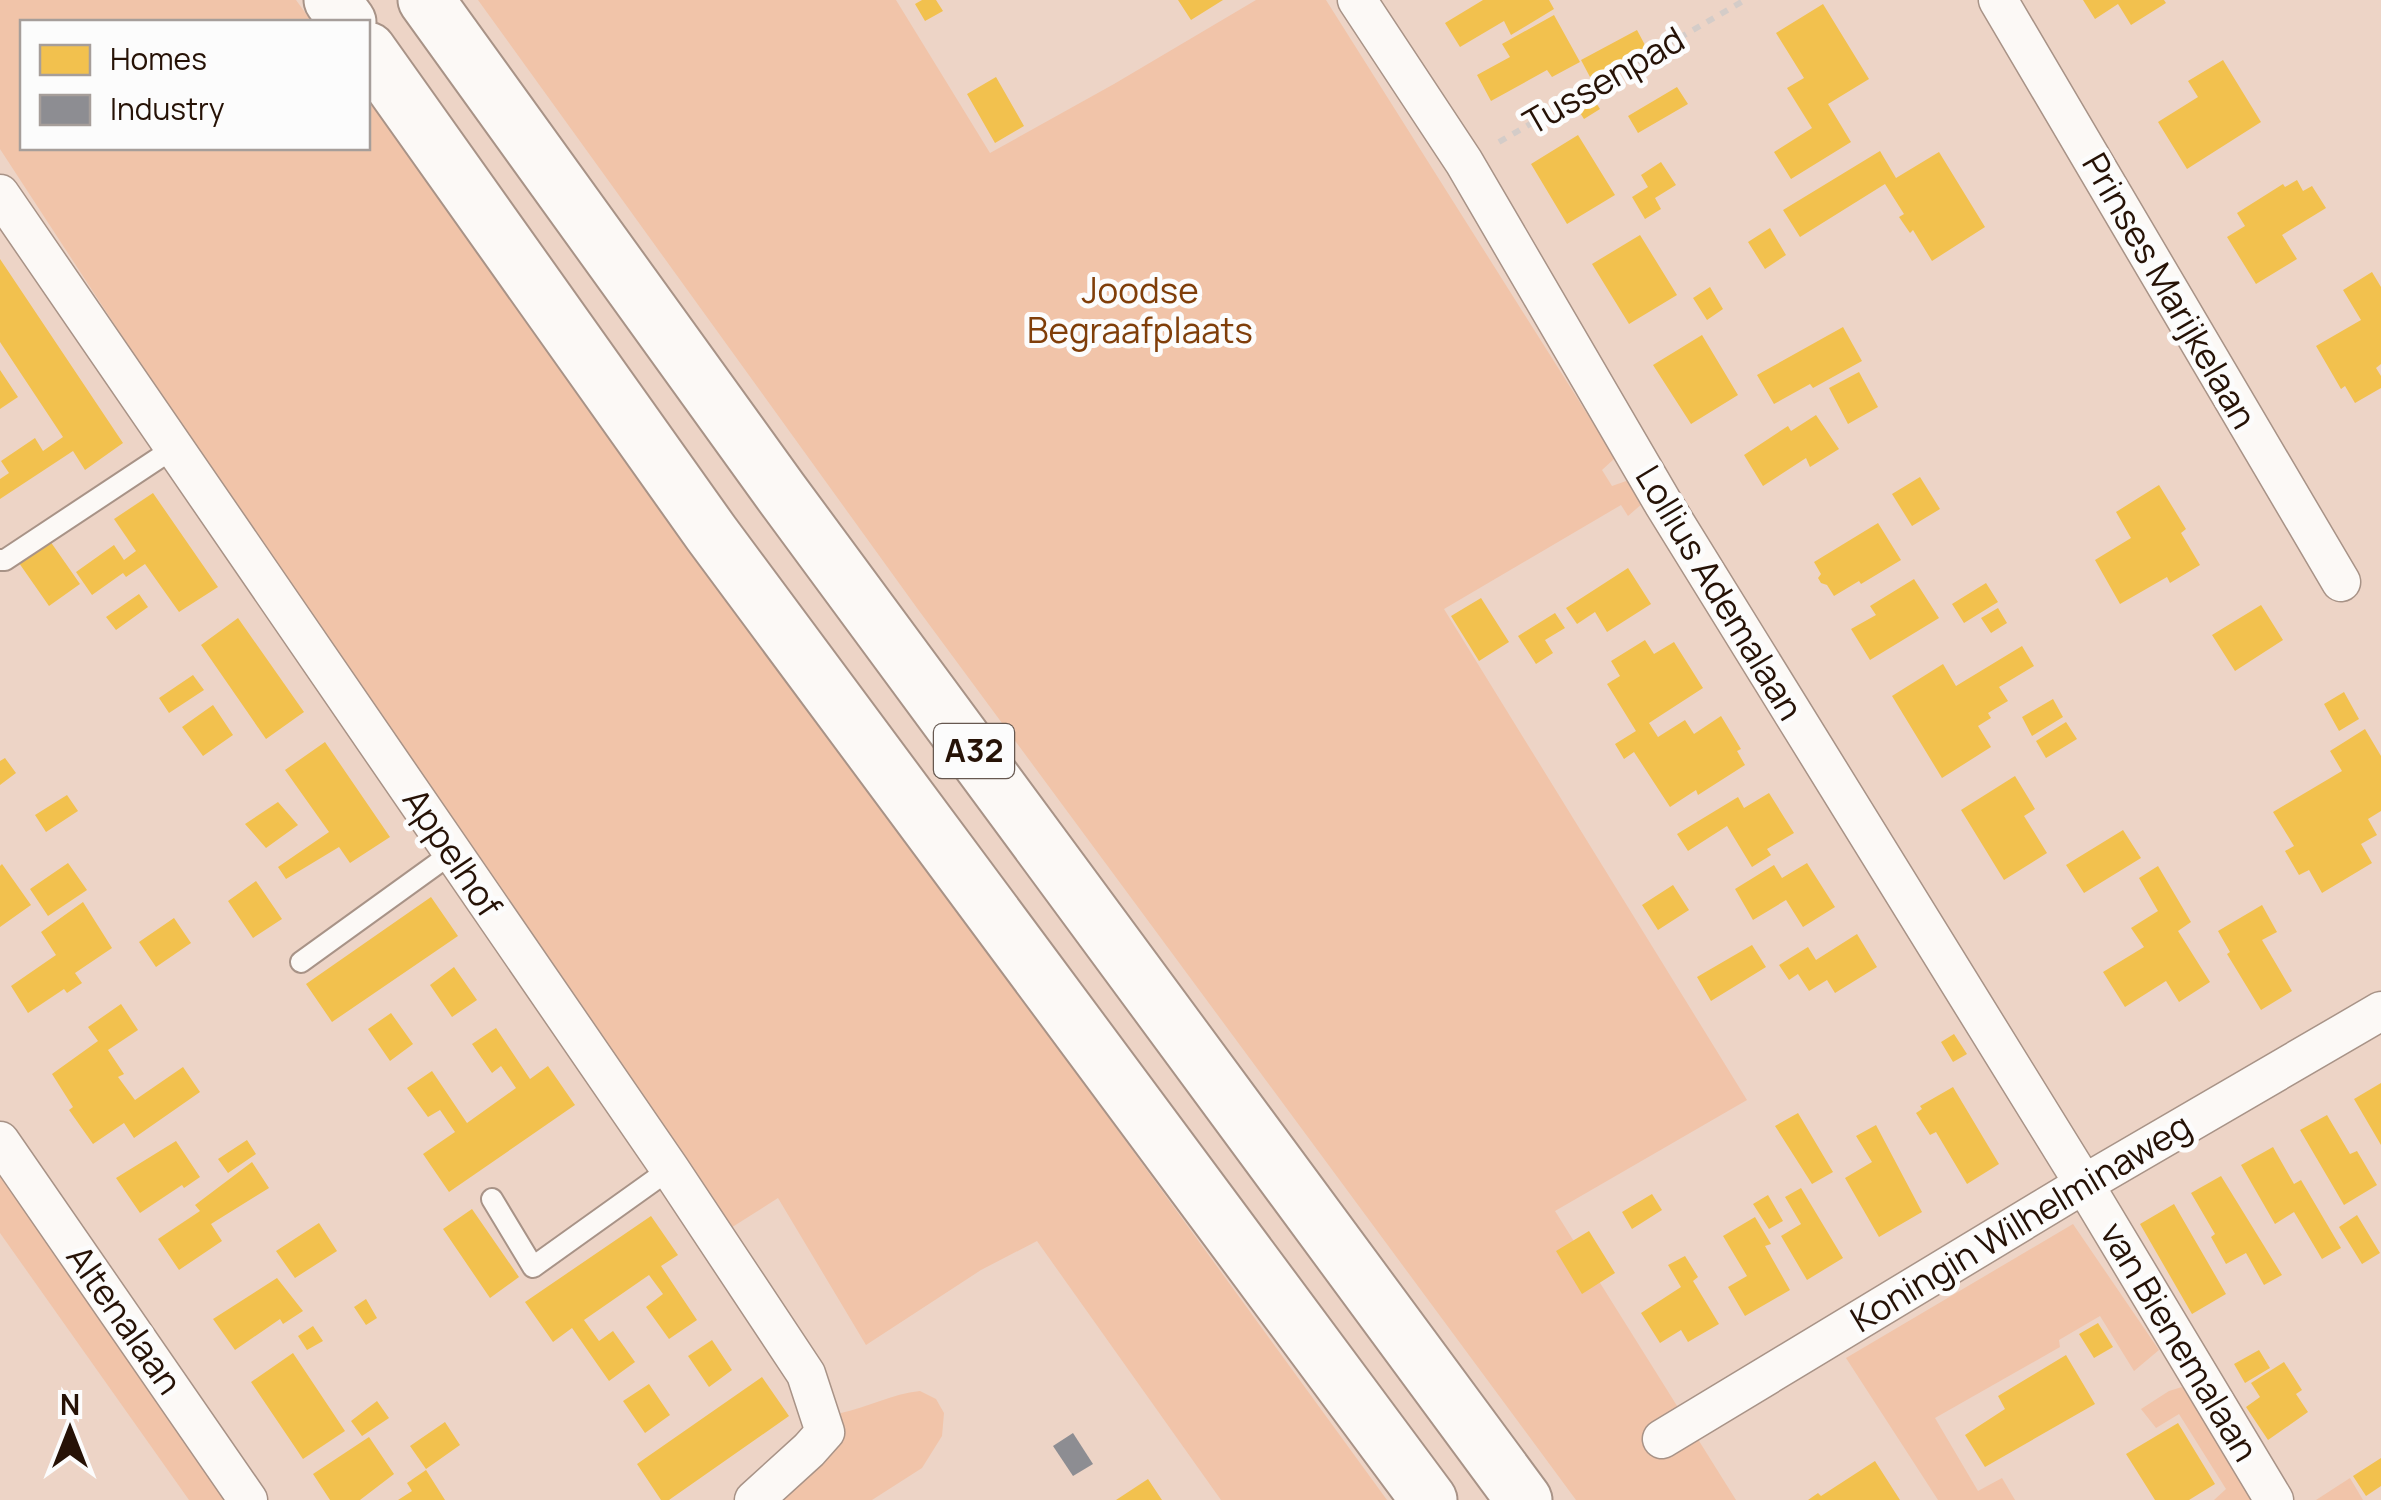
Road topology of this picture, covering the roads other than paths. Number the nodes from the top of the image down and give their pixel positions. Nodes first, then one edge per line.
1 (426, 0) edge
2 (1357, 0) edge
3 (1998, 0) edge
4 (370, 53) edge
5 (2, 201) edge
6 (174, 448) junction
7 (0, 560) edge
8 (2341, 582) dead end
9 (452, 853) junction
10 (301, 962) dead end
11 (2381, 1012) edge
12 (0, 1141) edge
13 (670, 1169) junction
14 (2084, 1184) junction
15 (492, 1199) dead end
16 (1662, 1439) dead end
17 (248, 1500) edge
18 (754, 1500) edge
19 (1429, 1500) edge
20 (1524, 1500) edge
21 (2274, 1500) edge

1 - 20 highway, A32
2 - 14 street, Lollius Ademalaan
3 - 8 street, Prinses Marijkelaan
4 - 19 highway, A32
5 - 6 street, Appelhof
6 - 7 lane
6 - 9 street, Appelhof
9 - 10 lane
9 - 13 street, Appelhof
11 - 14 street, Koningin Wilhelminaweg
12 - 17 street, Altenalaan
13 - 15 lane
13 - 18 street, Appelhof
14 - 16 street, Koningin Wilhelminaweg
14 - 21 street, van Bienemalaan

